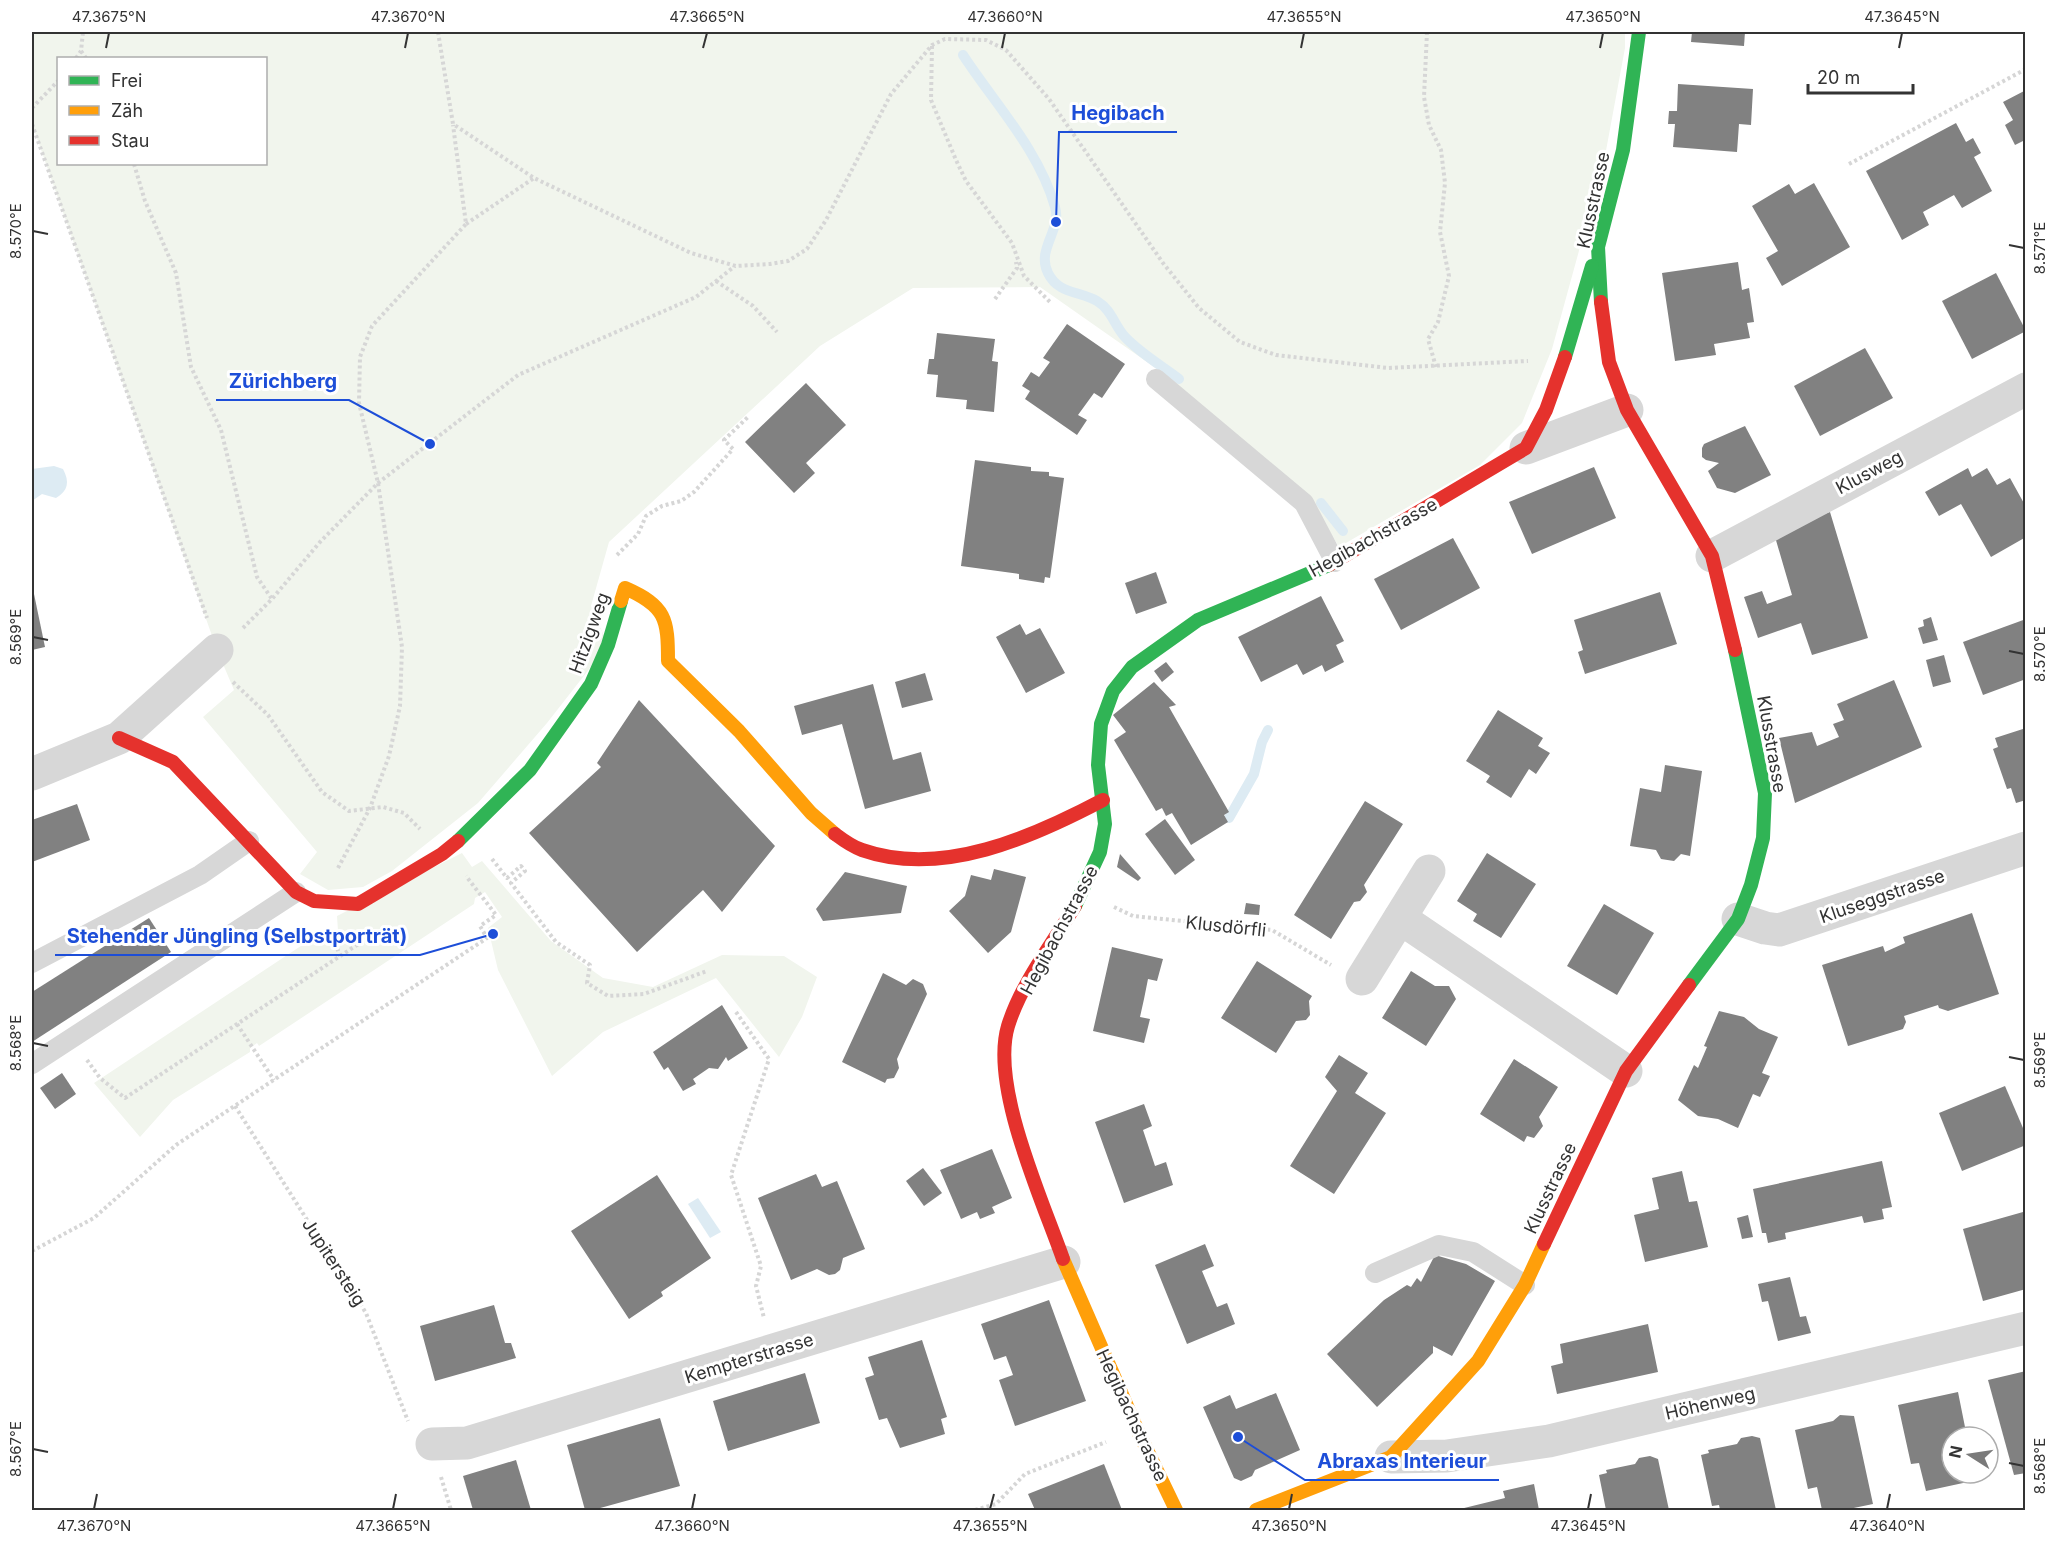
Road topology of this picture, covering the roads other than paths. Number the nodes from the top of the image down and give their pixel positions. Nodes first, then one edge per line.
1 (1640, 32) edge
2 (1598, 247) junction
3 (1156, 379) dead end
4 (2025, 389) edge
5 (1627, 410) junction
6 (1526, 448) junction
7 (1712, 556) junction
8 (1335, 562) junction
9 (217, 650) road end
10 (119, 738) junction
11 (32, 774) edge
12 (1103, 800) junction
13 (249, 841) junction
14 (2025, 848) edge
15 (1429, 871) dead end
16 (296, 892) junction
17 (1400, 918) junction
18 (1738, 919) junction
19 (32, 963) edge
20 (1362, 979) road end
21 (32, 1064) edge
22 (1626, 1071) junction
23 (1064, 1262) junction
24 (1375, 1273) dead end
25 (1525, 1285) junction
26 (2025, 1328) edge
27 (421, 1436) road end
28 (1391, 1457) junction
29 (1176, 1510) edge
30 (1256, 1510) edge

1 - 2 street, Klusstrasse
2 - 5 street, Klusstrasse
2 - 6 street
3 - 8 lane
4 - 7 street, Klusweg
5 - 6 street, Hegibachstrasse
5 - 7 street, Klusstrasse
6 - 8 street, Hegibachstrasse
7 - 18 street, Klusstrasse
8 - 12 street, Hegibachstrasse
9 - 10 street
10 - 11 street
10 - 13 street, Hitzigweg
12 - 16 street, Hitzigweg
12 - 23 street, Hegibachstrasse
13 - 16 street, Hitzigweg
13 - 19 lane
14 - 18 street, Kluseggstrasse
15 - 17 street
16 - 21 lane
17 - 20 street
17 - 22 street
18 - 22 street, Klusstrasse
22 - 25 street, Klusstrasse
23 - 27 street, Kempterstrasse
23 - 29 street, Hegibachstrasse
24 - 25 lane
25 - 28 street, Klusstrasse
26 - 28 street, Höhenweg
28 - 30 street, Klusstrasse

